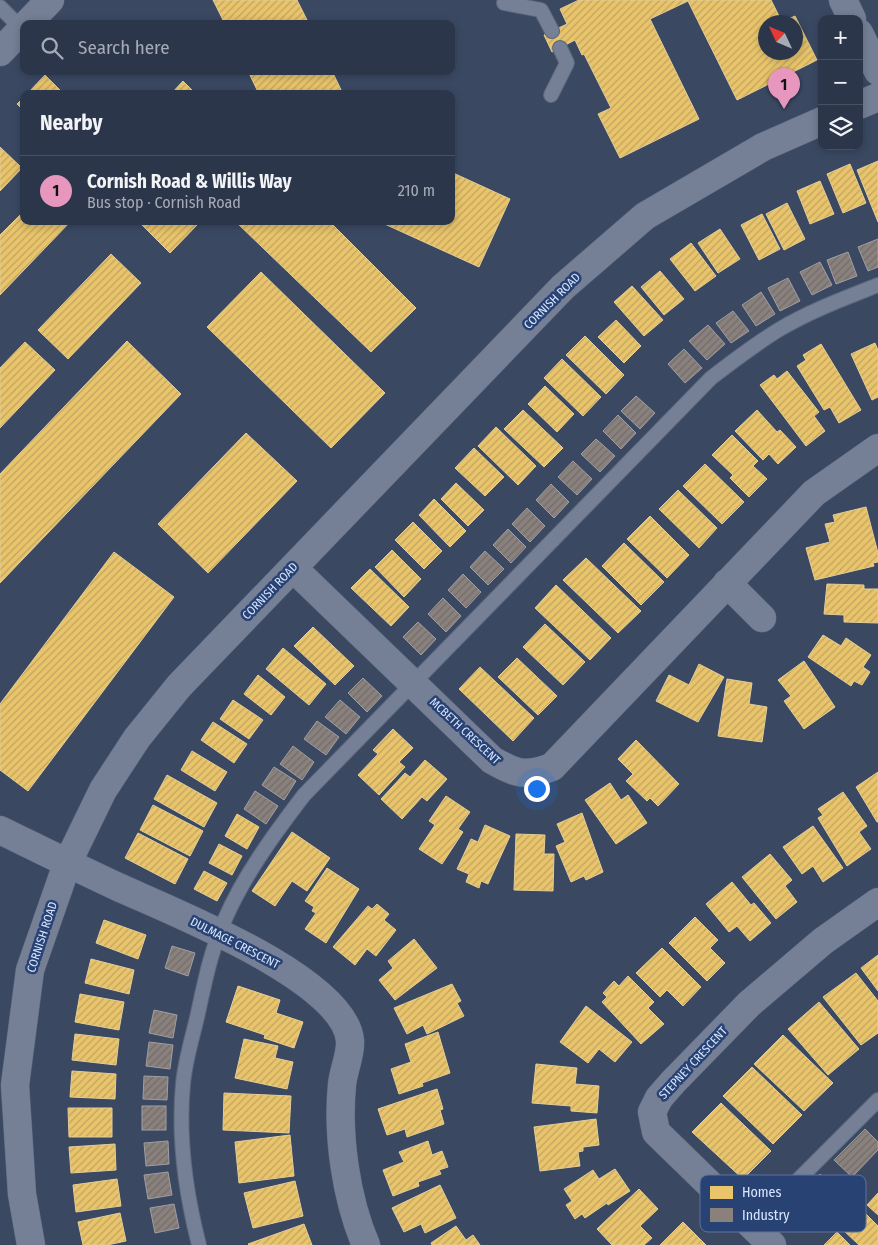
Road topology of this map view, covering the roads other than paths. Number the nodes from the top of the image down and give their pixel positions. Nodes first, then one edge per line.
1 (50, 0) edge
2 (843, 0) edge
3 (504, 3) dead end
4 (0, 7) edge
5 (850, 15) edge
6 (31, 20) edge
7 (20, 24) edge
8 (20, 31) edge
9 (552, 31) dead end
10 (863, 40) edge
11 (560, 48) dead end
12 (0, 52) edge
13 (878, 70) edge
14 (551, 95) dead end
15 (878, 97) edge
16 (863, 103) edge
17 (818, 123) edge
18 (878, 285) edge
19 (878, 448) edge
20 (293, 568) junction
21 (727, 583) junction
22 (762, 618) dead end
23 (414, 683) junction
24 (0, 830) edge
25 (68, 864) junction
26 (878, 902) edge
27 (219, 934) junction
28 (878, 1100) edge
29 (700, 1175) edge
30 (803, 1175) edge
31 (758, 1232) edge
32 (30, 1245) edge
33 (199, 1245) edge
34 (366, 1245) edge
35 (772, 1245) edge

1 - 6 street
2 - 5 street
3 - 9 lane
4 - 7 lane
8 - 12 street
10 - 13 street
11 - 14 lane
15 - 16 street
17 - 20 street, CORNISH ROAD
18 - 23 lane
19 - 21 street, MCBETH CRESCENT
20 - 23 street, MCBETH CRESCENT
20 - 25 street, CORNISH ROAD
21 - 22 street
21 - 23 street, MCBETH CRESCENT
23 - 27 lane
24 - 25 street, DULMAGE CRESCENT
25 - 27 street, DULMAGE CRESCENT
25 - 32 street, CORNISH ROAD
26 - 29 street, STEPNEY CRESCENT
27 - 33 lane
27 - 34 street, DULMAGE CRESCENT
28 - 30 lane
31 - 35 street, STEPNEY CRESCENT

